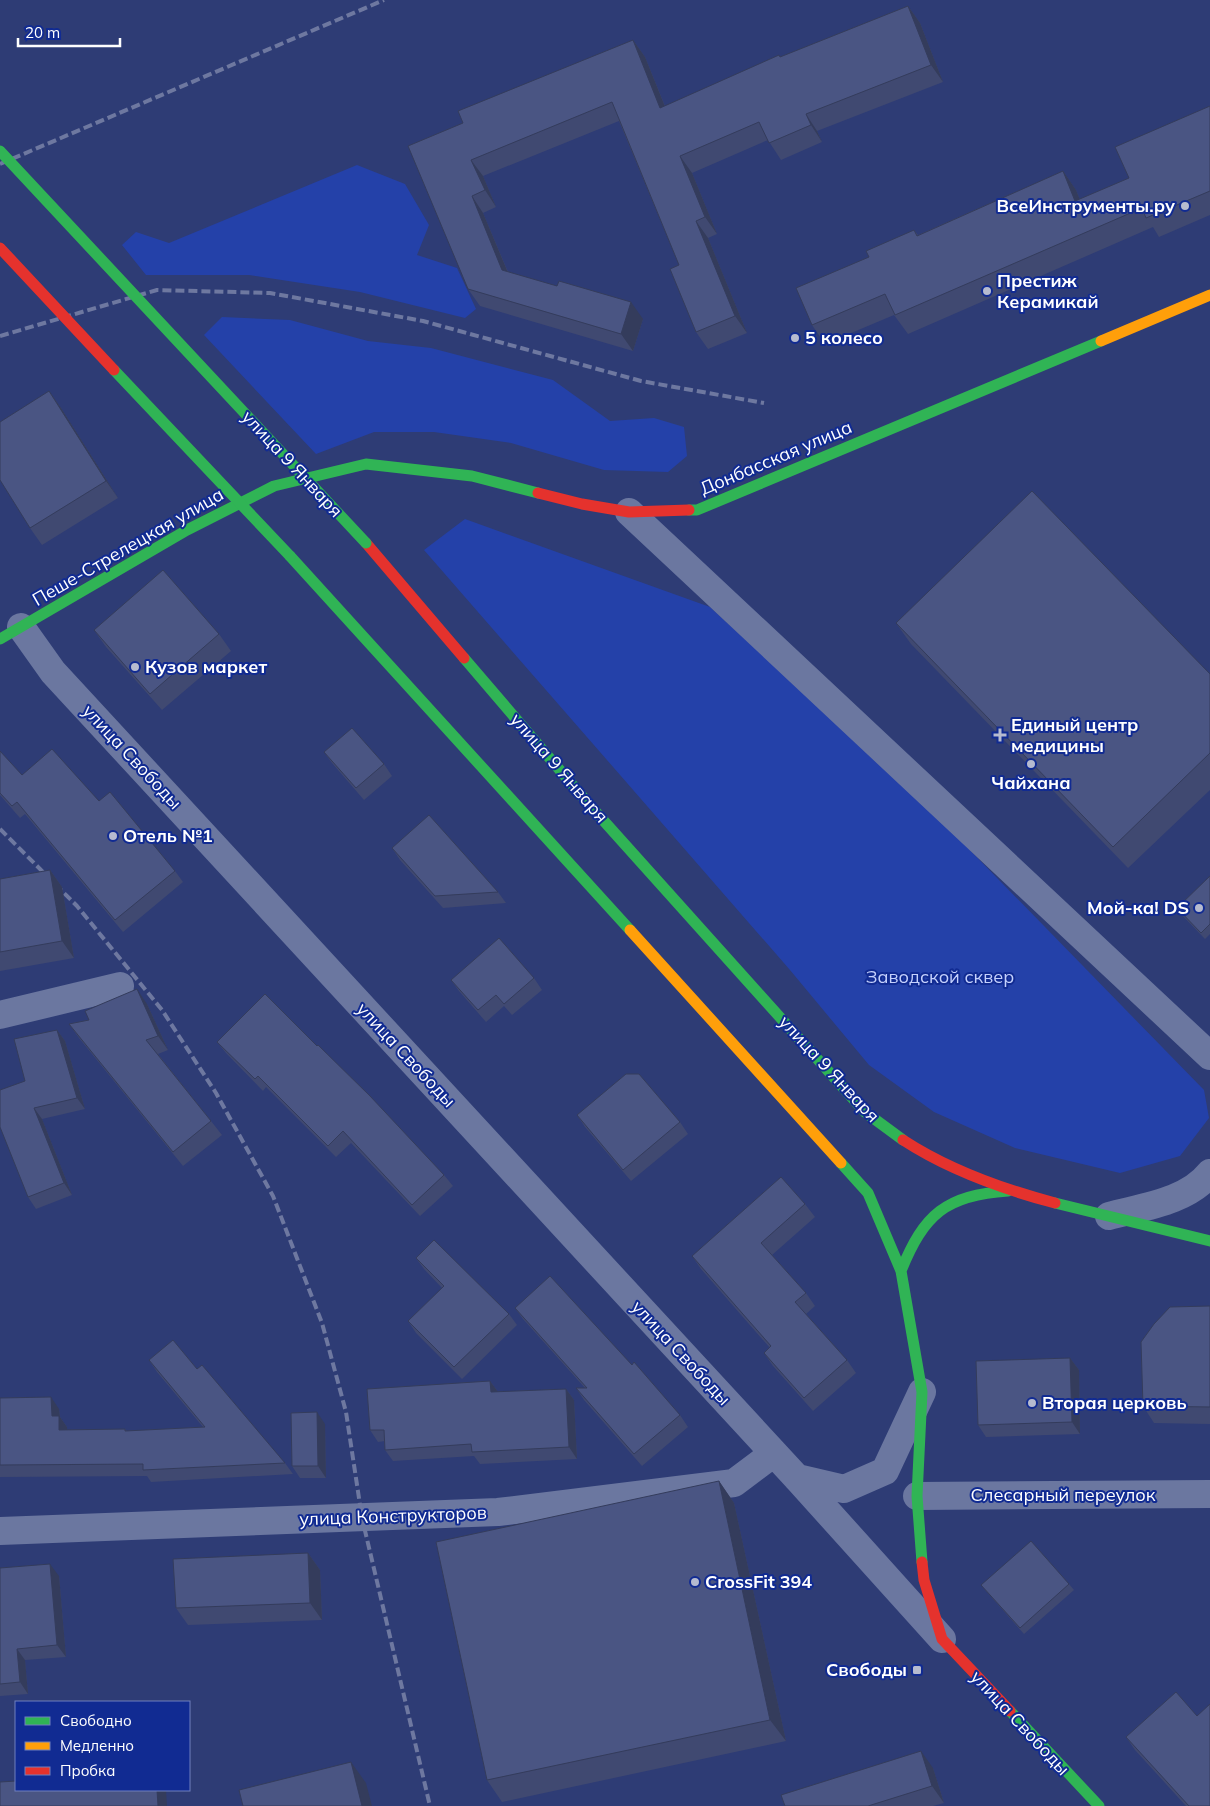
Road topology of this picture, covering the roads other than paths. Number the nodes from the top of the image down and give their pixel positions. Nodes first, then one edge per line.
1 (0, 151) edge
2 (0, 248) edge
3 (1210, 295) edge
4 (274, 486) joint
5 (629, 512) junction
6 (11, 633) edge
7 (120, 986) dead end
8 (0, 1015) edge
9 (1210, 1056) edge
10 (1210, 1173) edge
11 (1012, 1191) junction
12 (1108, 1216) junction
13 (1210, 1241) edge
14 (901, 1271) junction
15 (922, 1392) junction
16 (774, 1453) junction
17 (797, 1478) junction
18 (1210, 1494) edge
19 (917, 1496) junction
20 (0, 1531) edge
21 (942, 1639) junction
22 (1099, 1806) edge

1 - 11 main road, улица 9 Января, bridge
2 - 14 main road, улица Свободы, bridge
3 - 5 main road, Донбасская улица
4 - 5 main road, Донбасская улица
4 - 6 main road, Пеше-Стрелецкая улица
5 - 9 street
6 - 16 street, улица Свободы
7 - 8 street
10 - 12 street
11 - 12 main road, улица 9 Января
11 - 14 main road
12 - 13 main road, улица 9 Января
14 - 15 main road, улица Свободы
15 - 17 street
15 - 19 main road, улица Свободы
16 - 17 street, улица Свободы
16 - 20 street, улица Конструкторов
17 - 21 street, улица Свободы
18 - 19 street, Слесарный переулок
19 - 21 main road, улица Свободы
21 - 22 main road, улица Свободы

